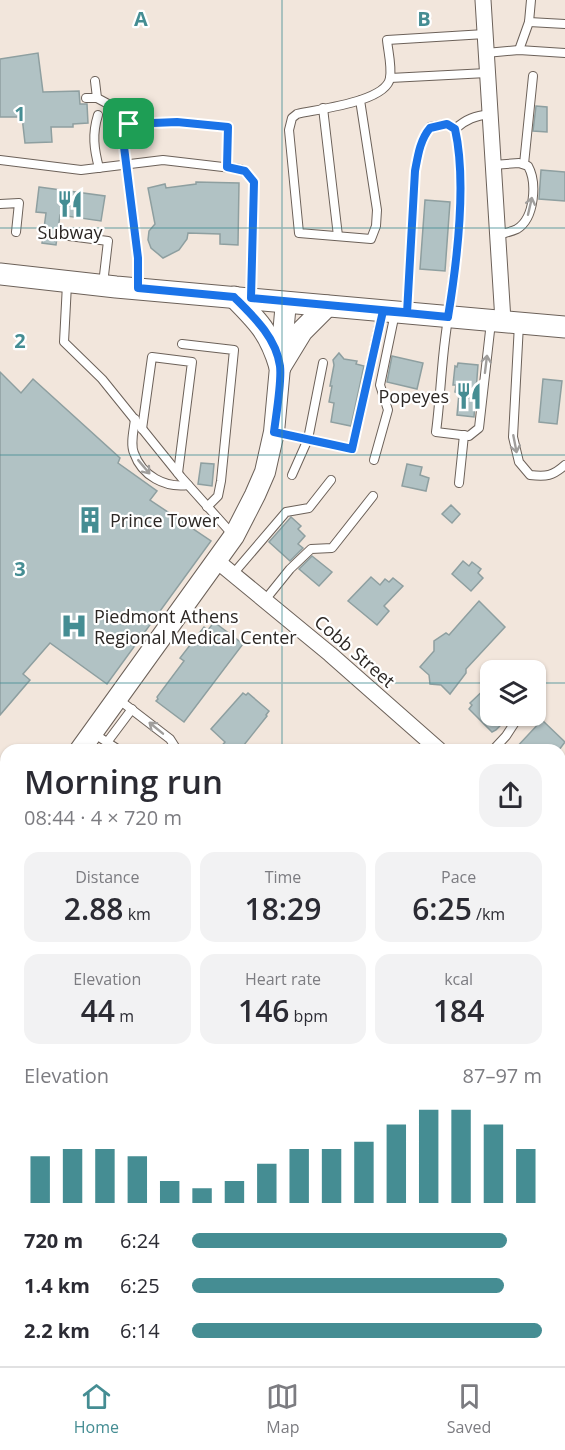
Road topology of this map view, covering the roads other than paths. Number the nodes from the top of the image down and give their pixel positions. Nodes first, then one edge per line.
1 (483, 0) edge
2 (531, 0) edge
3 (529, 22) junction
4 (565, 24) edge
5 (485, 34) junction
6 (519, 50) junction
7 (486, 53) junction
8 (565, 53) edge
9 (487, 73) junction
10 (532, 76) dead end
11 (390, 78) junction
12 (95, 81) dead end
13 (86, 98) dead end
14 (98, 98) junction
15 (360, 100) junction
16 (323, 108) junction
17 (490, 114) junction
18 (98, 115) dead end
19 (129, 124) junction
20 (455, 129) junction
21 (0, 160) edge
22 (127, 164) junction
23 (524, 164) junction
24 (493, 165) junction
25 (227, 167) junction
26 (99, 168) junction
27 (0, 204) edge
28 (16, 232) dead end
29 (498, 235) junction
30 (69, 236) dead end
31 (338, 236) junction
32 (0, 274) edge
33 (67, 281) junction
34 (103, 285) junction
35 (138, 288) junction
36 (242, 297) junction
37 (286, 302) junction
38 (327, 306) junction
39 (395, 312) junction
40 (448, 317) junction
41 (504, 321) junction
42 (565, 327) edge
43 (182, 344) dead end
44 (322, 363) dead end
45 (280, 367) junction
46 (135, 419) junction
47 (142, 429) junction
48 (274, 432) junction
49 (464, 435) junction
50 (308, 439) junction
51 (374, 460) dead end
52 (565, 465) edge
53 (178, 473) junction
54 (292, 475) dead end
55 (330, 480) dead end
56 (459, 483) dead end
57 (188, 485) junction
58 (374, 496) dead end
59 (207, 507) junction
60 (234, 536) junction
61 (217, 561) junction
62 (233, 574) junction
63 (265, 600) junction
64 (125, 704) junction
65 (512, 726) edge
66 (100, 737) junction
67 (89, 744) edge
68 (110, 744) edge
69 (173, 744) edge
70 (432, 744) edge
71 (499, 744) edge

1 - 5 street
2 - 3 lane
3 - 4 lane
3 - 6 lane
5 - 7 street
5 - 11 lane
6 - 7 lane
6 - 8 lane
7 - 9 street
9 - 11 lane
9 - 17 street
10 - 23 lane
11 - 15 lane
12 - 14 lane
13 - 14 lane
14 - 19 lane
15 - 16 lane
15 - 31 lane
16 - 31 lane
16 - 31 lane
17 - 20 lane
17 - 24 street
18 - 26 lane
19 - 22 lane
19 - 25 lane
20 - 39 lane
20 - 40 lane
21 - 26 lane
22 - 25 lane
22 - 26 lane
22 - 35 lane
23 - 24 lane
29 -> 23 lane
24 - 29 street
25 - 36 lane
27 - 28 lane
29 - 41 street
30 - 34 lane
32 - 33 main road
33 - 34 main road
33 - 46 lane
34 - 35 main road
35 - 36 main road
36 - 37 main road
36 - 45 main road
37 - 38 main road
37 - 45 street
38 - 39 main road
38 - 45 main road
39 - 40 main road
39 - 50 lane
39 - 51 lane
40 - 41 main road
40 - 49 lane
41 - 42 main road
49 -> 41 lane
41 -> 52 lane
43 - 59 lane
44 - 50 lane
45 - 48 street
46 - 47 lane
46 -> 57 lane
47 - 53 lane
47 - 53 lane
48 - 50 lane
48 - 60 street
49 - 56 lane
50 - 54 lane
53 - 57 lane
55 - 62 lane
57 - 59 lane
58 - 63 lane
59 - 60 lane
60 - 61 street
61 - 62 street, Cobb Street
61 - 64 street
62 - 63 street, Cobb Street
63 - 70 street, Cobb Street
64 - 66 street
69 -> 64 lane
65 - 71 lane
66 - 67 street
66 - 68 lane

